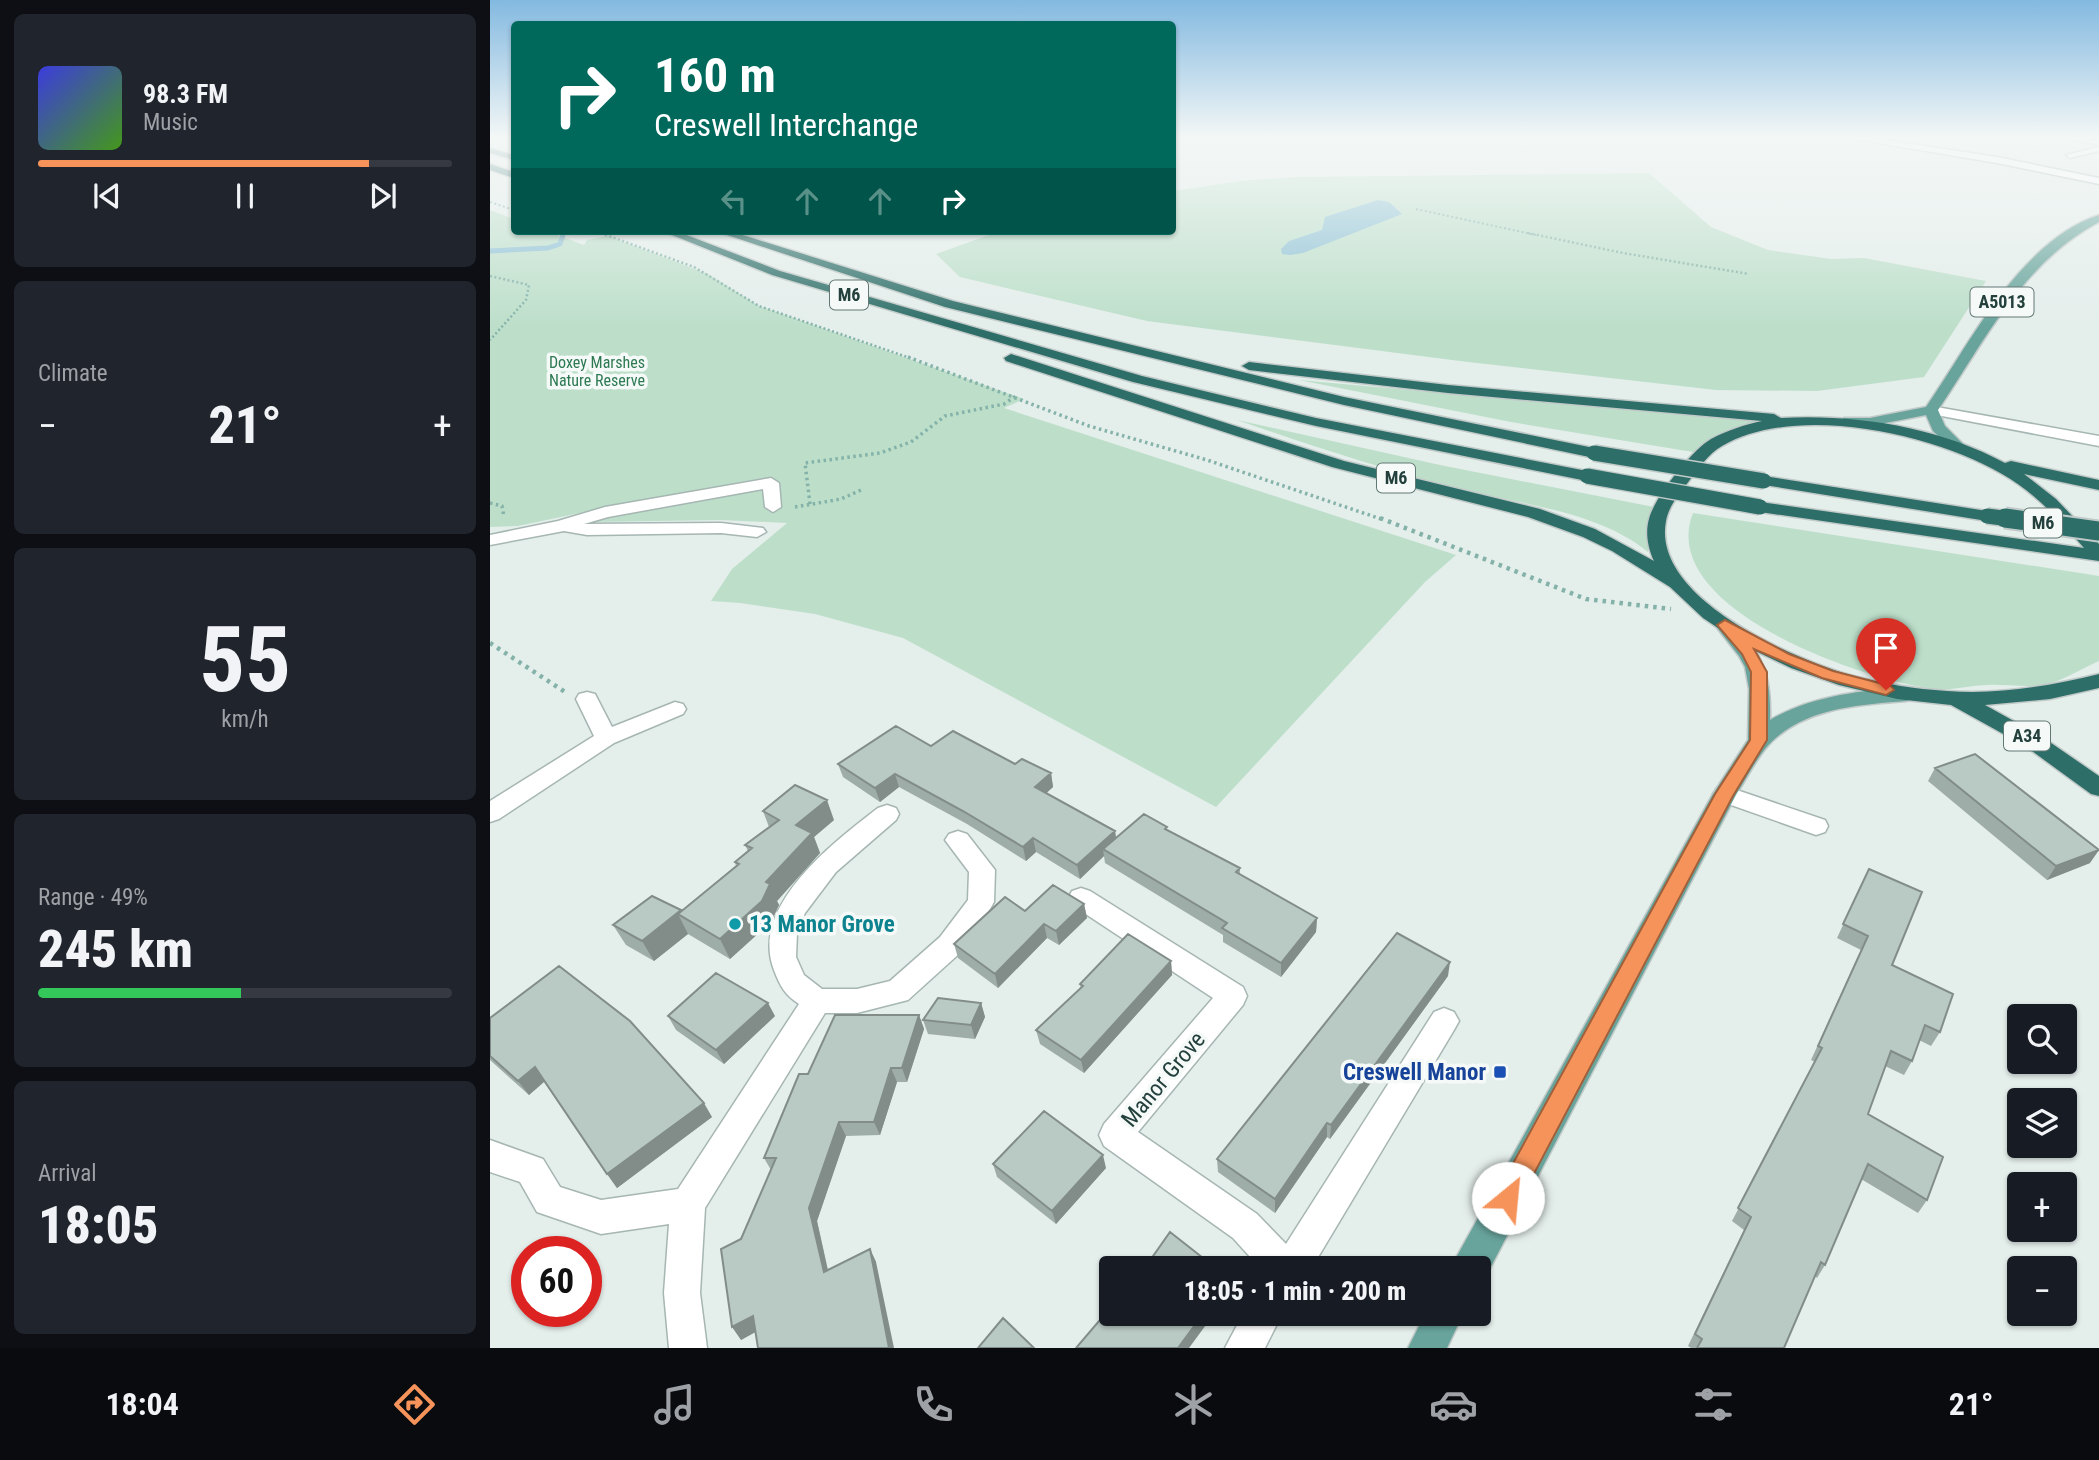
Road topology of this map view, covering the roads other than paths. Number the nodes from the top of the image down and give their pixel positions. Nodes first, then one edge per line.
1 (2099, 218) edge
2 (677, 235) edge
3 (732, 235) edge
4 (955, 327) junction
5 (966, 344) dead end
6 (1134, 350) junction
7 (998, 354) dead end
8 (1931, 410) junction
9 (1818, 422) junction
10 (1840, 422) junction
11 (2099, 441) edge
12 (1959, 449) junction
13 (1992, 462) junction
14 (2099, 485) edge
15 (773, 508) dead end
16 (562, 526) junction
17 (2099, 531) edge
18 (757, 533) dead end
19 (491, 542) edge
20 (2099, 556) edge
21 (1675, 583) junction
22 (1725, 625) junction
23 (2099, 681) edge
24 (1906, 694) junction
25 (1948, 698) junction
26 (587, 699) road end
27 (675, 709) dead end
28 (606, 738) junction
29 (1759, 740) junction
30 (2099, 788) edge
31 (1724, 794) junction
32 (490, 813) edge
33 (887, 814) dead end
34 (1816, 826) dead end
35 (958, 840) dead end
36 (1081, 898) dead end
37 (817, 1001) junction
38 (1444, 1021) dead end
39 (490, 1156) edge
40 (688, 1204) junction
41 (1273, 1256) edge
42 (1299, 1256) edge
43 (1477, 1256) edge
44 (1257, 1326) edge
45 (1439, 1326) edge
46 (688, 1348) edge
47 (1244, 1348) edge
48 (1427, 1348) edge

1 - 8 main road, A5013
2 - 4 highway, M6
3 - 6 highway, M6
4 - 5 highway
4 - 20 highway, M6, bridge
6 - 9 highway, M6
6 - 17 highway, M6, bridge
7 - 21 highway, M6
8 - 10 main road
8 - 11 street
8 - 12 main road
9 - 10 highway
9 - 21 highway
10 - 12 highway
12 - 13 highway
13 - 14 highway
13 - 20 highway
15 - 16 street
16 - 18 street
16 - 19 street
21 - 22 highway
22 - 24 highway
22 - 29 main road
23 - 25 highway
24 - 25 highway
24 - 29 main road
25 - 30 highway, A34
26 - 28 street
27 - 28 street
28 - 32 street
29 - 31 main road
31 - 34 street
31 - 43 main road
33 - 37 street
35 - 37 street
36 - 41 street, Manor Grove
37 - 40 street
38 - 42 street
39 - 40 street
40 - 46 street
44 - 47 street
45 - 48 main road

